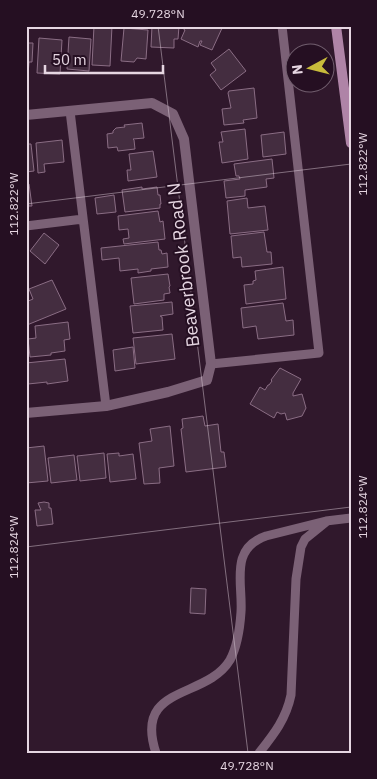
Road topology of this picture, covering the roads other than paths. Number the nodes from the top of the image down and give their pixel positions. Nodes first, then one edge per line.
1 (282, 26) edge
2 (336, 26) edge
3 (70, 111) junction
4 (26, 115) edge
5 (351, 143) edge
6 (83, 219) junction
7 (26, 226) edge
8 (211, 364) junction
9 (106, 406) junction
10 (26, 413) edge
11 (351, 518) edge
12 (326, 521) junction
13 (156, 753) edge
14 (259, 753) edge

1 - 8 lane
2 - 5 main road
3 - 4 street, Beaverbrook Road N
3 - 6 lane
3 - 8 street, Beaverbrook Road N
6 - 7 lane
6 - 9 lane
8 - 9 street, Beaverbrook Road N
9 - 10 street, Beaverbrook Road N
11 - 12 lane
12 - 13 lane
12 - 14 lane

